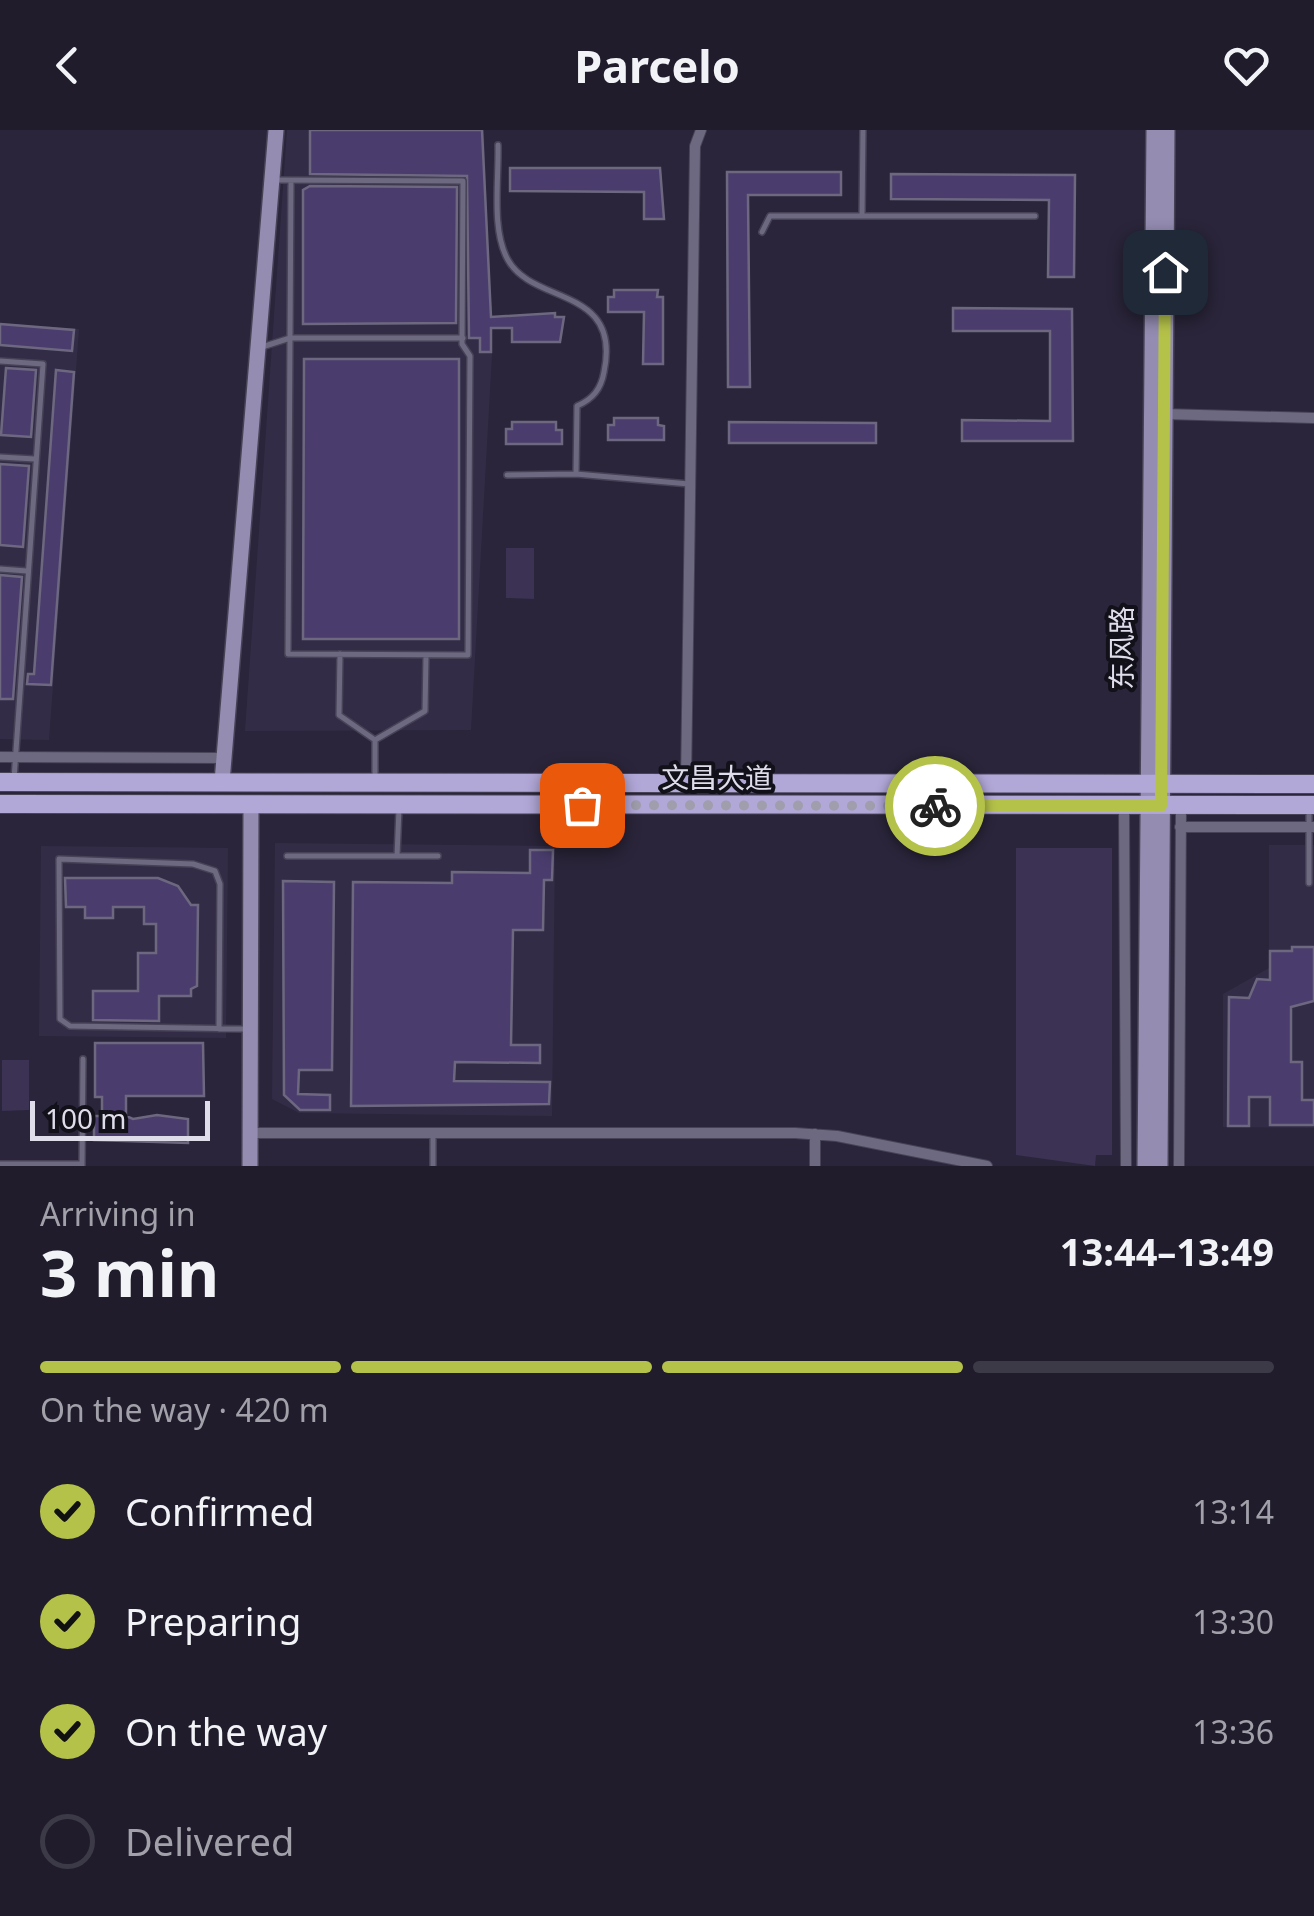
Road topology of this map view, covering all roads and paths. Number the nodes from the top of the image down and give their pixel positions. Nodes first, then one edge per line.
1 (276, 130) edge
2 (700, 130) edge
3 (862, 130) edge
4 (1154, 130) edge
5 (1167, 130) edge
6 (498, 145) dead end
7 (272, 180) junction
8 (290, 180) junction
9 (862, 216) junction
10 (1034, 216) dead end
11 (762, 232) dead end
12 (290, 338) junction
13 (462, 338) junction
14 (255, 348) junction
15 (0, 361) edge
16 (1164, 414) junction
17 (1314, 418) edge
18 (0, 457) edge
19 (35, 459) junction
20 (576, 474) junction
21 (507, 475) dead end
22 (690, 484) junction
23 (0, 569) edge
24 (28, 571) junction
25 (340, 654) junction
26 (426, 655) junction
27 (375, 740) junction
28 (0, 757) edge
29 (16, 757) junction
30 (224, 758) junction
31 (7, 782) edge
32 (222, 782) junction
33 (375, 782) junction
34 (686, 783) junction
35 (1154, 784) junction
36 (1314, 784) edge
37 (0, 804) edge
38 (251, 804) junction
39 (399, 804) junction
40 (1312, 805) edge
41 (1124, 806) junction
42 (1154, 806) junction
43 (1180, 806) junction
44 (1312, 826) edge
45 (1180, 827) junction
46 (287, 856) dead end
47 (397, 856) junction
48 (438, 856) dead end
49 (1309, 884) dead end
50 (219, 1028) junction
51 (250, 1029) junction
52 (82, 1059) dead end
53 (250, 1133) junction
54 (434, 1133) junction
55 (816, 1134) junction
56 (940, 1161) edge
57 (0, 1164) edge
58 (82, 1165) edge
59 (250, 1166) edge
60 (433, 1166) edge
61 (815, 1166) edge
62 (987, 1166) edge
63 (1126, 1166) edge
64 (1146, 1166) edge
65 (1160, 1166) edge
66 (1179, 1166) edge

1 - 7 main road
2 - 22 street
3 - 9 lane
4 - 35 main road, 东风路
5 - 16 main road, 东风路
6 - 20 lane
7 - 8 lane
7 - 14 main road
8 - 12 lane
8 - 13 lane
9 - 10 lane
9 - 11 lane
12 - 13 lane
12 - 14 lane
12 - 25 lane
13 - 26 lane
14 - 30 main road
15 - 19 lane
16 - 17 street
16 - 35 main road, 东风路
18 - 19 lane
19 - 24 lane
20 - 21 lane
20 - 22 lane
22 - 34 street
23 - 24 lane
24 - 29 lane
25 - 26 lane
25 - 27 lane
26 - 27 lane
27 - 33 lane
28 - 29 street
29 - 30 street
29 - 31 lane
30 - 32 main road
31 - 32 main road, 文昌大道
32 - 33 main road, 文昌大道
33 - 34 main road, 文昌大道
34 - 35 main road, 文昌大道
35 - 36 main road, 文昌大道
35 - 42 main road, 东风路
37 - 38 main road, 文昌大道
38 - 39 main road, 文昌大道
38 - 51 main road
39 - 41 main road, 文昌大道
39 - 47 lane
40 - 43 main road, 文昌大道
40 - 44 lane
41 - 42 main road, 文昌大道
41 - 63 street
42 - 43 main road, 文昌大道
42 - 64 main road, 东风路
42 - 65 main road, 东风路
43 - 45 street
44 - 45 street
44 - 49 lane
45 - 66 street
46 - 47 lane
47 - 48 lane
50 - 50 lane
50 - 51 lane
51 - 53 main road
52 - 58 lane
53 - 54 street
53 - 59 main road
54 - 55 street
54 - 60 lane
55 - 56 street
55 - 61 street
56 - 62 street
57 - 58 lane

